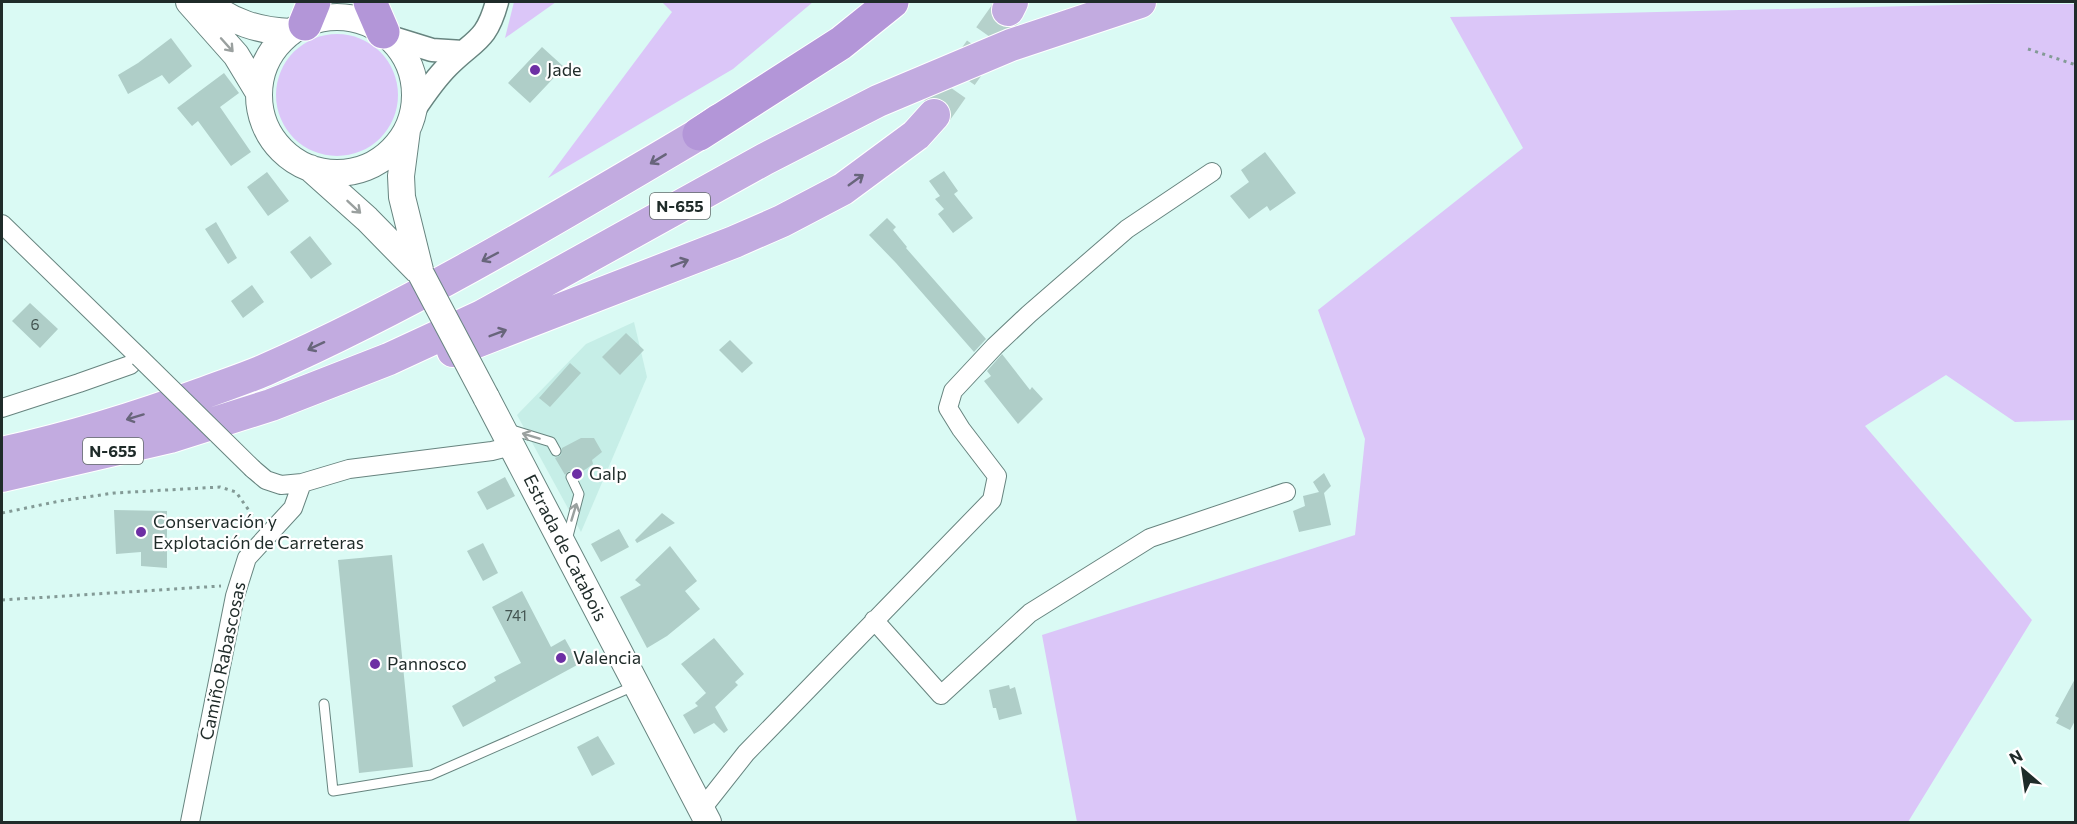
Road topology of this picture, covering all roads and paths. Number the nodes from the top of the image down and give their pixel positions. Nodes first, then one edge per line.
1 (189, 2) edge
2 (206, 2) edge
3 (370, 2) edge
4 (497, 2) edge
5 (875, 2) edge
6 (892, 2) edge
7 (1140, 2) edge
8 (303, 19) edge
9 (386, 34) junction
10 (2028, 49) dead end
11 (463, 52) junction
12 (2076, 65) edge
13 (259, 93) junction
14 (934, 116) tunnel mouth
15 (410, 120) junction
16 (699, 134) junction
17 (310, 168) junction
18 (1212, 172) dead end
19 (2, 224) edge
20 (421, 274) junction
21 (139, 357) junction
22 (2, 408) edge
23 (224, 420) junction
24 (507, 436) junction
25 (556, 451) dead end
26 (2, 453) edge
27 (2, 476) edge
28 (571, 477) dead end
29 (302, 483) junction
30 (1286, 492) dead end
31 (2, 513) edge
32 (267, 536) junction
33 (566, 548) junction
34 (238, 585) junction
35 (2, 600) edge
36 (874, 620) junction
37 (636, 685) junction
38 (324, 704) dead end
39 (705, 816) edge
40 (190, 822) edge

1 -> 13 main road
2 - 8 main road
3 - 9 highway
4 - 11 street
5 - 16 highway
6 - 16 highway
7 - 23 highway, N-655
8 - 9 main road
8 - 13 main road
9 - 11 street
9 - 15 main road
10 - 12 path
11 - 15 street
13 - 17 main road
23 -> 14 highway
15 - 17 main road
15 - 20 main road
16 -> 26 highway
17 -> 20 main road
18 - 36 street
19 - 21 street
20 - 24 main road, Estrada de Catabois, bridge
21 - 22 street
21 - 29 street, bridge
23 - 27 highway, N-655
25 -> 24 lane
24 - 29 street
24 - 33 main road, Estrada de Catabois
33 -> 28 lane
29 - 32 street, Camiño Rabascosas
30 - 36 street
31 - 32 path
32 - 34 street, Camiño Rabascosas
33 - 37 main road, Estrada de Catabois
34 - 35 path
34 - 40 street, Camiño Rabascosas
36 - 39 street
37 - 38 lane
37 - 39 main road, Estrada de Catabois

